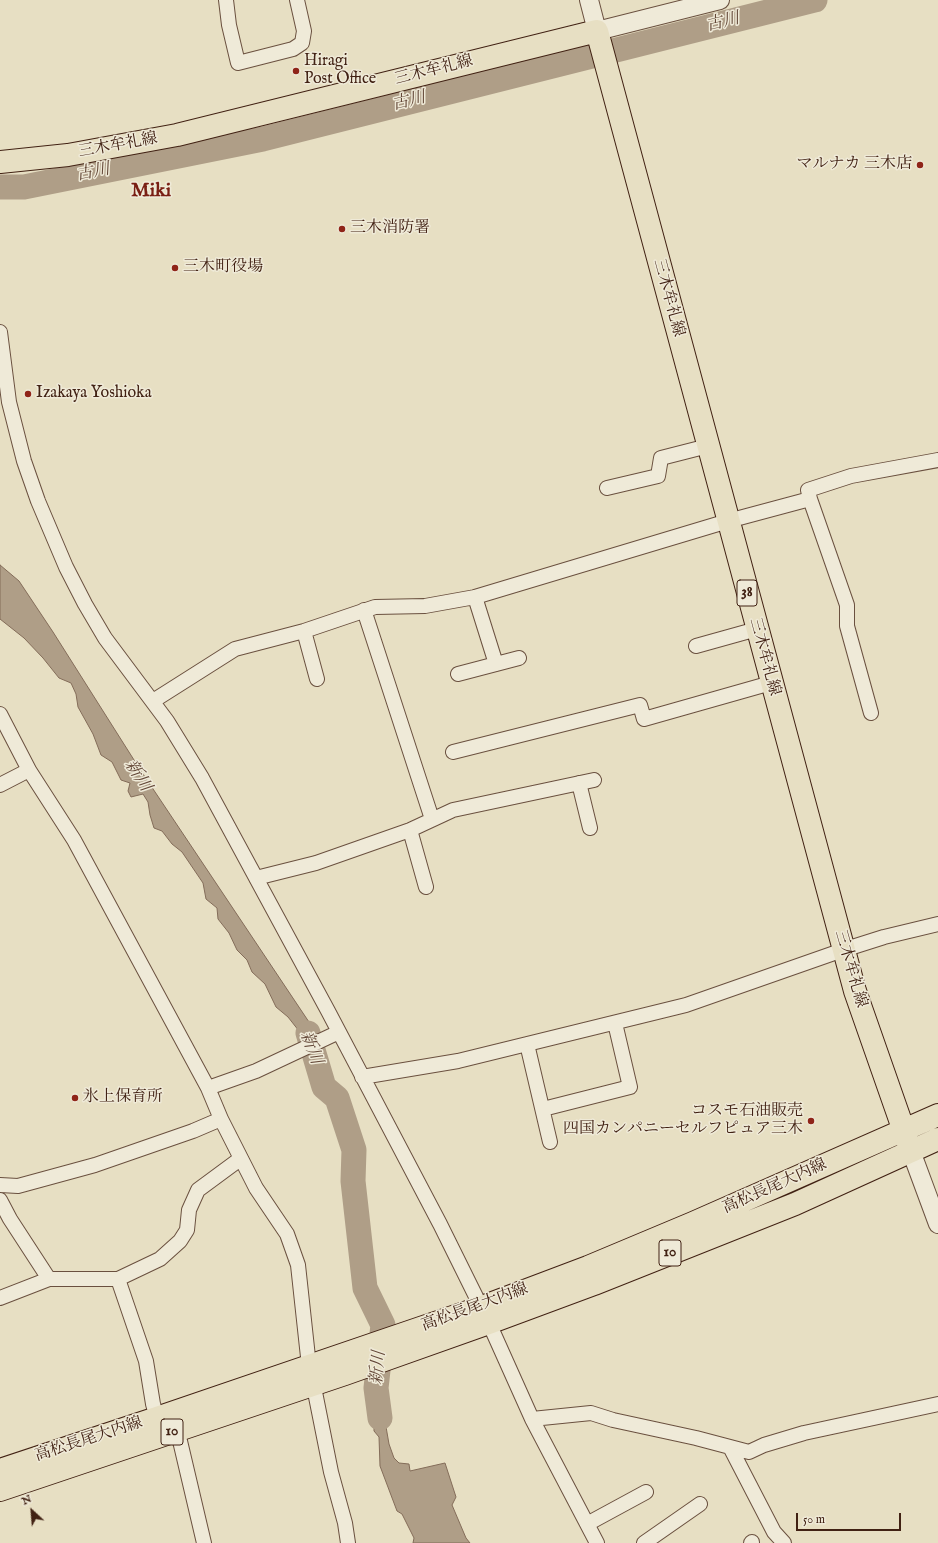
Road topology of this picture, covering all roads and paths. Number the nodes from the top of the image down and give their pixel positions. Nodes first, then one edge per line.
1 (226, 0) edge
2 (297, 0) edge
3 (588, 0) edge
4 (720, 0) edge
5 (597, 31) junction
6 (0, 162) edge
7 (0, 332) edge
8 (708, 446) junction
9 (938, 460) edge
10 (607, 488) dead end
11 (810, 499) junction
12 (728, 521) junction
13 (475, 596) junction
14 (364, 610) junction
15 (757, 630) junction
16 (304, 631) junction
17 (696, 646) dead end
18 (519, 658) dead end
19 (496, 664) junction
20 (458, 674) dead end
21 (317, 679) dead end
22 (772, 683) junction
23 (153, 701) junction
24 (871, 713) dead end
25 (0, 714) edge
26 (453, 752) dead end
27 (29, 770) junction
28 (594, 780) dead end
29 (579, 783) junction
30 (0, 785) edge
31 (432, 819) junction
32 (590, 828) dead end
33 (410, 830) junction
34 (256, 878) junction
35 (426, 887) dead end
36 (938, 924) edge
37 (844, 950) junction
38 (615, 1023) junction
39 (339, 1032) junction
40 (527, 1044) junction
41 (362, 1077) junction
42 (208, 1088) junction
43 (543, 1108) junction
44 (938, 1115) edge
45 (220, 1119) junction
46 (904, 1130) junction
47 (938, 1139) edge
48 (550, 1142) dead end
49 (911, 1151) junction
50 (240, 1158) junction
51 (0, 1186) edge
52 (0, 1200) edge
53 (938, 1224) edge
54 (50, 1279) junction
55 (118, 1279) junction
56 (0, 1298) edge
57 (485, 1315) junction
58 (312, 1375) junction
59 (938, 1404) edge
60 (532, 1419) junction
61 (164, 1425) junction
62 (730, 1447) junction
63 (0, 1470) edge
64 (0, 1490) edge
65 (646, 1492) dead end
66 (700, 1504) dead end
67 (587, 1524) junction
68 (204, 1543) edge
69 (348, 1543) edge
70 (597, 1543) edge
71 (644, 1543) edge
72 (784, 1543) edge

1 - 2 street
3 - 5 street
4 - 5 street
5 - 6 main road, 三木牟礼線
5 - 8 main road, 三木牟礼線 / 38
7 - 23 street
8 - 10 street
8 - 12 main road, 三木牟礼線 / 38
9 - 11 street
11 - 12 street
11 - 24 street
12 - 13 street
12 - 15 main road, 三木牟礼線 / 38
13 - 14 street
13 - 19 street
14 - 16 street
14 - 31 street
15 - 17 street
15 - 22 main road, 三木牟礼線 / 38
16 - 21 street
16 - 23 street
18 - 19 street
19 - 20 street
22 - 26 street
22 - 37 main road, 三木牟礼線 / 38
23 - 34 street
25 - 27 street
27 - 30 street
27 - 42 street
28 - 29 street
29 - 31 street
29 - 32 street
31 - 33 street
33 - 34 street
33 - 35 street
34 - 39 street
36 - 37 street
37 - 38 street
37 - 46 main road, 三木牟礼線 / 38
38 - 40 street
38 - 43 street
39 - 41 street
39 - 42 street
40 - 41 street
40 - 43 street
41 - 57 street
42 - 45 street
43 - 48 street
44 - 46 main road, 高松長尾大内線 / 10
45 - 50 street
45 - 51 street
46 - 49 main road, 三木牟礼線 / 38
46 - 57 main road, 高松長尾大内線 / 10
47 - 49 main road, 高松長尾大内線 / 10
49 - 53 street
49 - 57 main road, 高松長尾大内線 / 10
50 - 55 street
50 - 58 street
52 - 54 street
54 - 55 street
54 - 56 street
55 - 61 street
57 - 58 main road, 高松長尾大内線 / 10
57 - 60 street
58 - 61 main road, 高松長尾大内線 / 10
58 - 69 street
59 - 62 street
60 - 62 street
60 - 67 street
61 - 63 main road, 高松長尾大内線 / 10
61 - 64 main road, 高松長尾大内線 / 10
61 - 68 street
62 - 72 street
65 - 67 street
66 - 71 street
67 - 70 street

